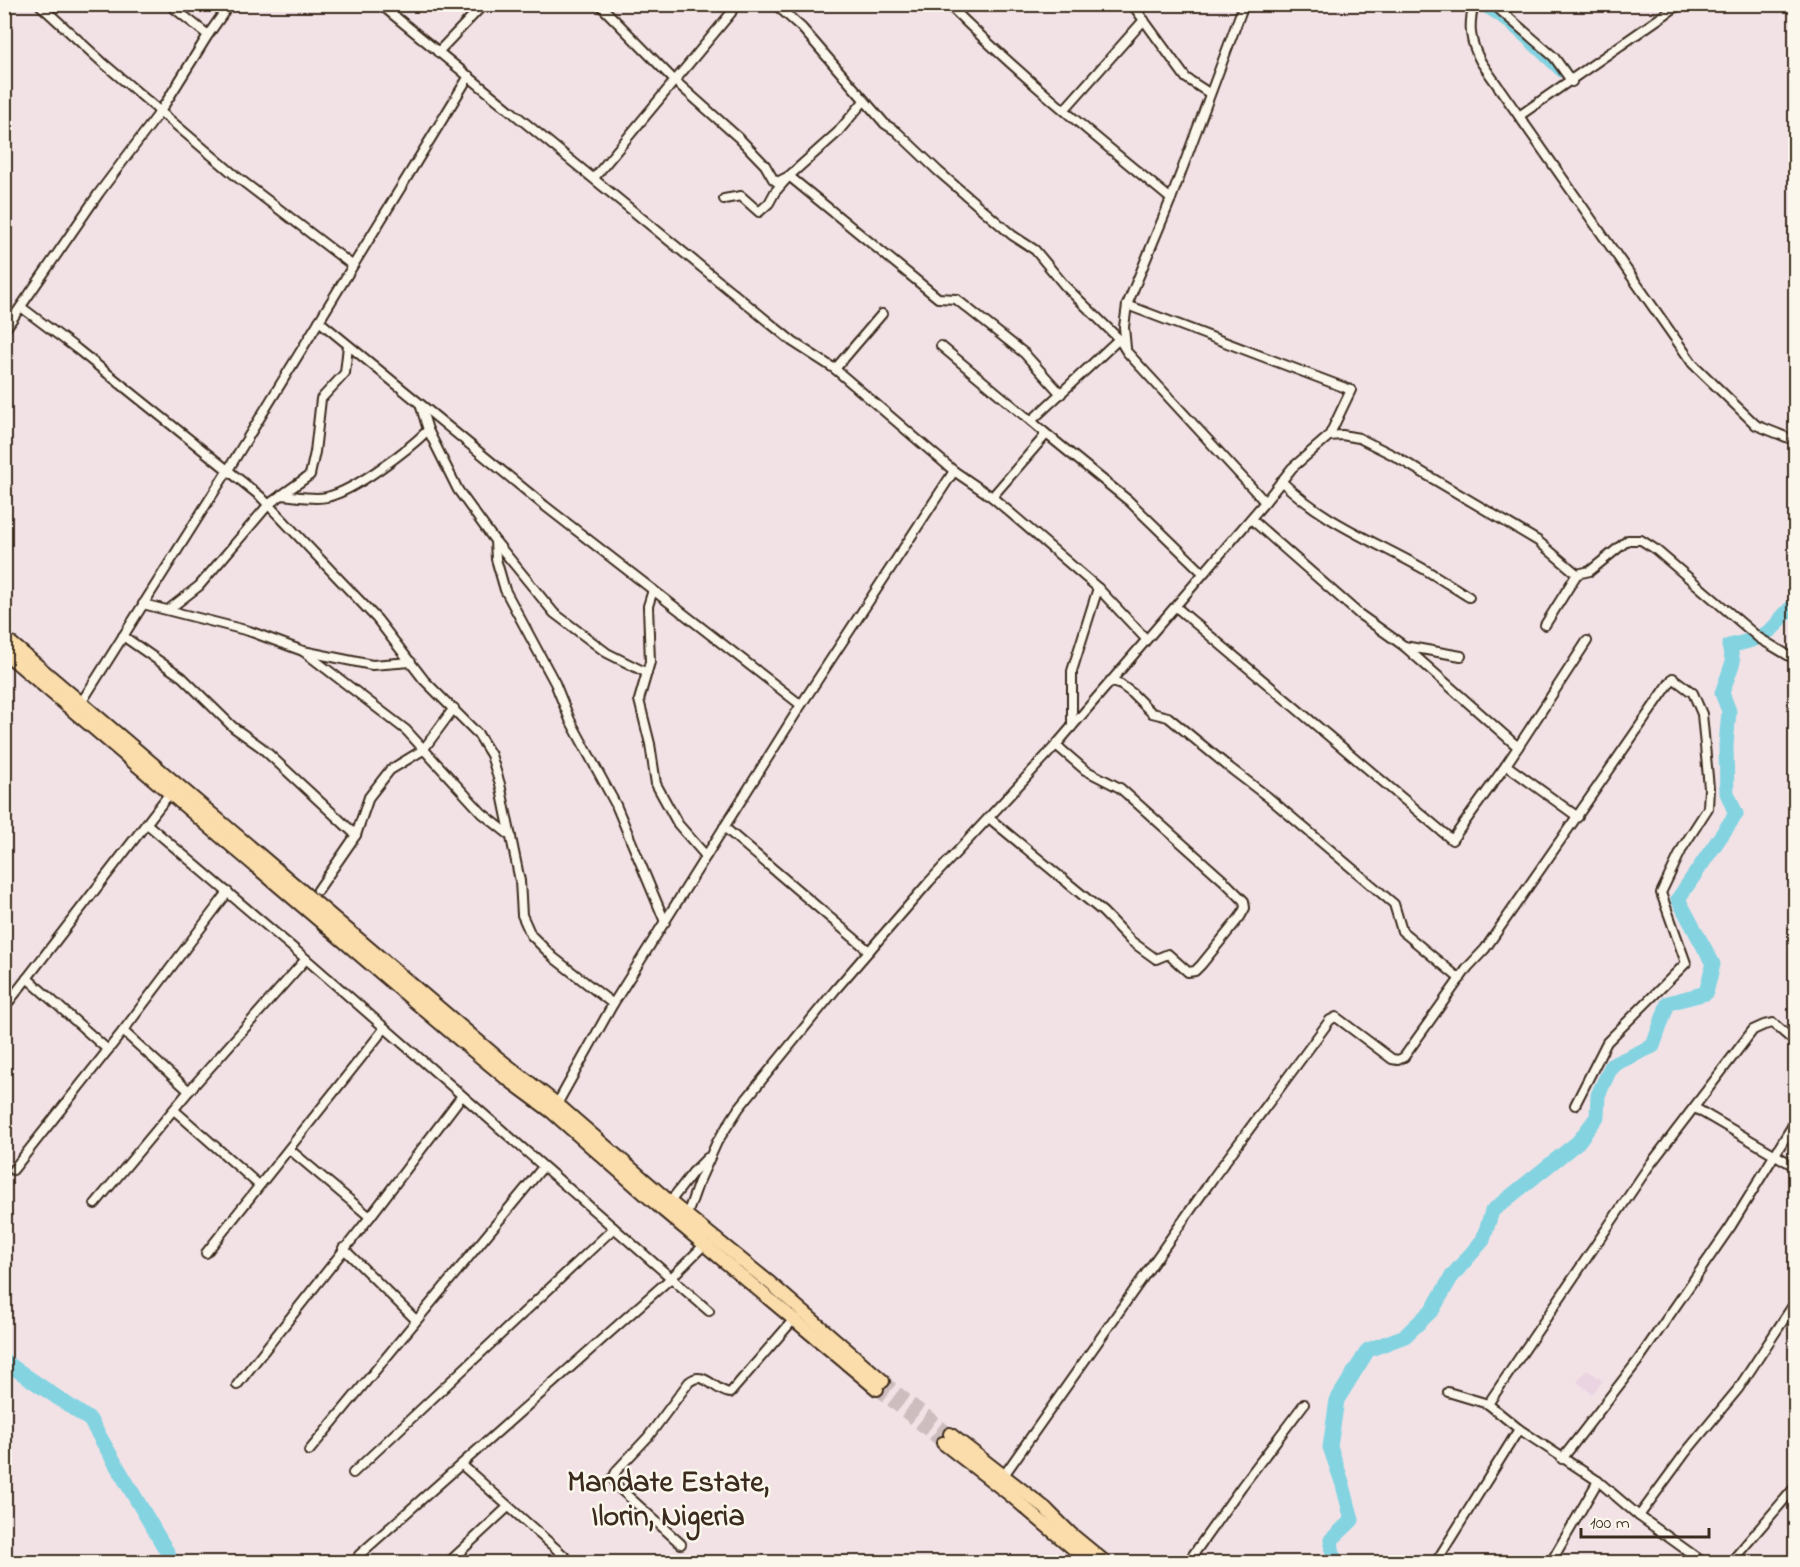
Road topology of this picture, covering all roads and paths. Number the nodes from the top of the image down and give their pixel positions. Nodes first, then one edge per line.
1 (39, 4) edge
2 (169, 4) edge
3 (230, 4) edge
4 (380, 4) edge
5 (484, 4) edge
6 (598, 4) edge
7 (735, 4) edge
8 (774, 4) edge
9 (948, 4) edge
10 (1132, 4) edge
11 (1244, 4) edge
12 (1493, 4) edge
13 (1680, 4) edge
14 (1473, 9) edge
15 (1144, 20) junction
16 (208, 35) junction
17 (438, 52) junction
18 (469, 76) junction
19 (674, 80) junction
20 (1571, 81) junction
21 (1209, 93) junction
22 (864, 101) junction
23 (1064, 110) junction
24 (160, 112) junction
25 (1519, 116) junction
26 (789, 176) junction
27 (594, 178) junction
28 (724, 199) dead end
29 (1171, 199) junction
30 (352, 264) junction
31 (1127, 305) junction
32 (21, 307) junction
33 (882, 314) dead end
34 (318, 321) junction
35 (4, 331) edge
36 (1119, 339) junction
37 (348, 346) junction
38 (941, 346) dead end
39 (1126, 352) junction
40 (835, 369) junction
41 (1061, 394) junction
42 (421, 406) junction
43 (1031, 421) junction
44 (428, 430) junction
45 (1044, 432) junction
46 (1329, 436) junction
47 (1796, 441) edge
48 (228, 470) junction
49 (954, 471) junction
50 (1281, 481) junction
51 (281, 495) junction
52 (992, 497) junction
53 (1265, 502) junction
54 (269, 504) junction
55 (1251, 519) junction
56 (495, 541) junction
57 (1203, 573) junction
58 (1577, 574) junction
59 (1098, 588) junction
60 (653, 590) junction
61 (1469, 597) dead end
62 (143, 604) junction
63 (1176, 608) junction
64 (168, 610) junction
65 (1545, 625) dead end
66 (123, 636) junction
67 (4, 637) edge
68 (1146, 639) junction
69 (1587, 641) dead end
70 (1404, 646) junction
71 (303, 651) junction
72 (4, 652) edge
73 (1461, 656) dead end
74 (1796, 660) edge
75 (411, 662) junction
76 (646, 673) junction
77 (1110, 681) junction
78 (81, 703) junction
79 (801, 705) junction
80 (454, 708) junction
81 (1072, 726) junction
82 (1056, 745) junction
83 (1518, 747) junction
84 (423, 750) junction
85 (1506, 765) junction
86 (170, 793) junction
87 (1578, 817) junction
88 (989, 818) junction
89 (147, 824) junction
90 (724, 827) junction
91 (356, 835) junction
92 (511, 836) junction
93 (706, 856) junction
94 (318, 890) dead end
95 (228, 892) junction
96 (665, 922) junction
97 (869, 951) junction
98 (306, 959) junction
99 (27, 978) junction
100 (1460, 979) junction
101 (613, 1005) junction
102 (4, 1008) edge
103 (384, 1029) junction
104 (123, 1031) junction
105 (1796, 1043) edge
106 (108, 1050) junction
107 (189, 1091) junction
108 (461, 1097) junction
109 (1575, 1105) dead end
110 (554, 1108) junction
111 (1695, 1108) junction
112 (174, 1110) junction
113 (1796, 1120) edge
114 (290, 1149) junction
115 (710, 1154) junction
116 (1774, 1154) junction
117 (543, 1167) junction
118 (1796, 1167) edge
119 (13, 1170) dead end
120 (259, 1185) junction
121 (96, 1204) dead end
122 (666, 1206) junction
123 (687, 1215) junction
124 (370, 1217) junction
125 (614, 1228) junction
126 (704, 1245) junction
127 (344, 1248) junction
128 (206, 1252) dead end
129 (671, 1278) junction
130 (1796, 1301) edge
131 (709, 1311) dead end
132 (794, 1319) junction
133 (416, 1320) junction
134 (237, 1384) dead end
135 (1448, 1392) dead end
136 (1305, 1404) dead end
137 (1488, 1404) junction
138 (1519, 1429) junction
139 (947, 1439) tunnel mouth
140 (309, 1451) dead end
141 (1562, 1459) junction
142 (462, 1465) junction
143 (352, 1473) dead end
144 (1000, 1480) junction
145 (1598, 1481) junction
146 (1796, 1486) edge
147 (508, 1507) junction
148 (1639, 1516) junction
149 (681, 1544) dead end
150 (359, 1555) dead end
151 (452, 1562) edge
152 (1088, 1562) edge
153 (571, 1563) edge
154 (1105, 1563) edge
155 (1188, 1563) edge
156 (1436, 1563) edge
157 (1551, 1563) edge
158 (1703, 1563) edge
159 (1731, 1563) edge

1 - 24 street
2 - 16 street
3 - 16 street
4 - 17 street
5 - 17 street
6 - 19 street
7 - 19 street
8 - 22 street
9 - 23 street
10 - 15 street
11 - 21 street
12 - 20 street
13 - 20 street
14 - 25 street
15 - 21 street
15 - 23 street
16 - 24 street
17 - 18 street
18 - 27 street
18 - 30 street
19 - 26 street
19 - 27 street
20 - 25 street
21 - 29 street
22 - 26 street
22 - 36 street
23 - 29 street
24 - 30 street
24 - 32 street
25 - 47 street
26 - 28 street
26 - 41 street
27 - 40 street
29 - 31 street
30 - 34 street
31 - 39 street
31 - 46 street
32 - 35 street
32 - 48 street
33 - 40 street
34 - 37 street
34 - 48 street
36 - 39 street
36 - 41 street
37 - 42 street
37 - 51 street
38 - 43 street
39 - 53 street
40 - 49 street
41 - 43 street
42 - 44 street
42 - 60 street
43 - 45 street
44 - 51 street
44 - 56 street
45 - 52 street
45 - 57 street
46 - 50 street
46 - 58 street
48 - 54 street
48 - 62 street
49 - 52 street
49 - 79 street
50 - 53 street
50 - 61 street
51 - 54 street
52 - 59 street
53 - 55 street
54 - 64 street
54 - 75 street
55 - 57 street
55 - 70 street
56 - 76 street
56 - 96 street
57 - 63 street
58 - 65 street
58 - 74 street
59 - 68 street
59 - 81 street
60 - 76 street
60 - 79 street
62 - 64 street
62 - 66 street
63 - 68 street
63 - 85 street
64 - 71 street
66 - 78 street
66 - 91 street
67 - 78 main road
68 - 77 street
69 - 83 street
70 - 73 street
70 - 83 street
71 - 75 street
71 - 84 street
72 - 86 main road
75 - 80 street
76 - 93 street
77 - 81 street
77 - 100 street
78 - 110 main road
79 - 90 street
80 - 84 street
80 - 92 street
81 - 82 street
82 - 88 street
82 - 88 street
83 - 85 street
84 - 91 street
84 - 92 street
85 - 87 street
86 - 89 street
86 - 110 main road
87 - 100 street
87 - 109 street
88 - 97 street
89 - 95 street
89 - 99 street
90 - 93 street
90 - 97 street
91 - 94 street
92 - 101 street
93 - 96 street
95 - 98 street
95 - 104 street
96 - 101 street
97 - 115 street
98 - 103 street
98 - 107 street
99 - 102 street
99 - 106 street
100 - 144 street
101 - 110 street
103 - 108 street
103 - 114 street
104 - 106 street
104 - 107 street
105 - 111 street
106 - 119 street
107 - 112 street
108 - 117 street
108 - 124 street
110 - 122 main road
111 - 116 street
111 - 137 street
112 - 120 street
112 - 121 street
113 - 116 street
114 - 120 street
114 - 124 street
115 - 122 street
115 - 123 street
116 - 118 street
116 - 141 street
117 - 125 street
117 - 133 street
120 - 128 street
122 - 123 main road
122 - 126 main road
123 - 132 main road
124 - 127 street
125 - 129 street
125 - 143 street
126 - 129 street
126 - 132 main road
127 - 133 street
127 - 134 street
129 - 131 street
129 - 142 street
130 - 148 street
132 - 149 street
133 - 140 street
135 - 137 street
136 - 155 street
137 - 138 street
138 - 141 street
138 - 156 street
139 - 144 main road
141 - 145 street
142 - 147 street
142 - 150 street
144 - 152 main road
144 - 154 main road
145 - 148 street
145 - 157 street
146 - 159 street
147 - 151 street
147 - 153 street
148 - 158 street

